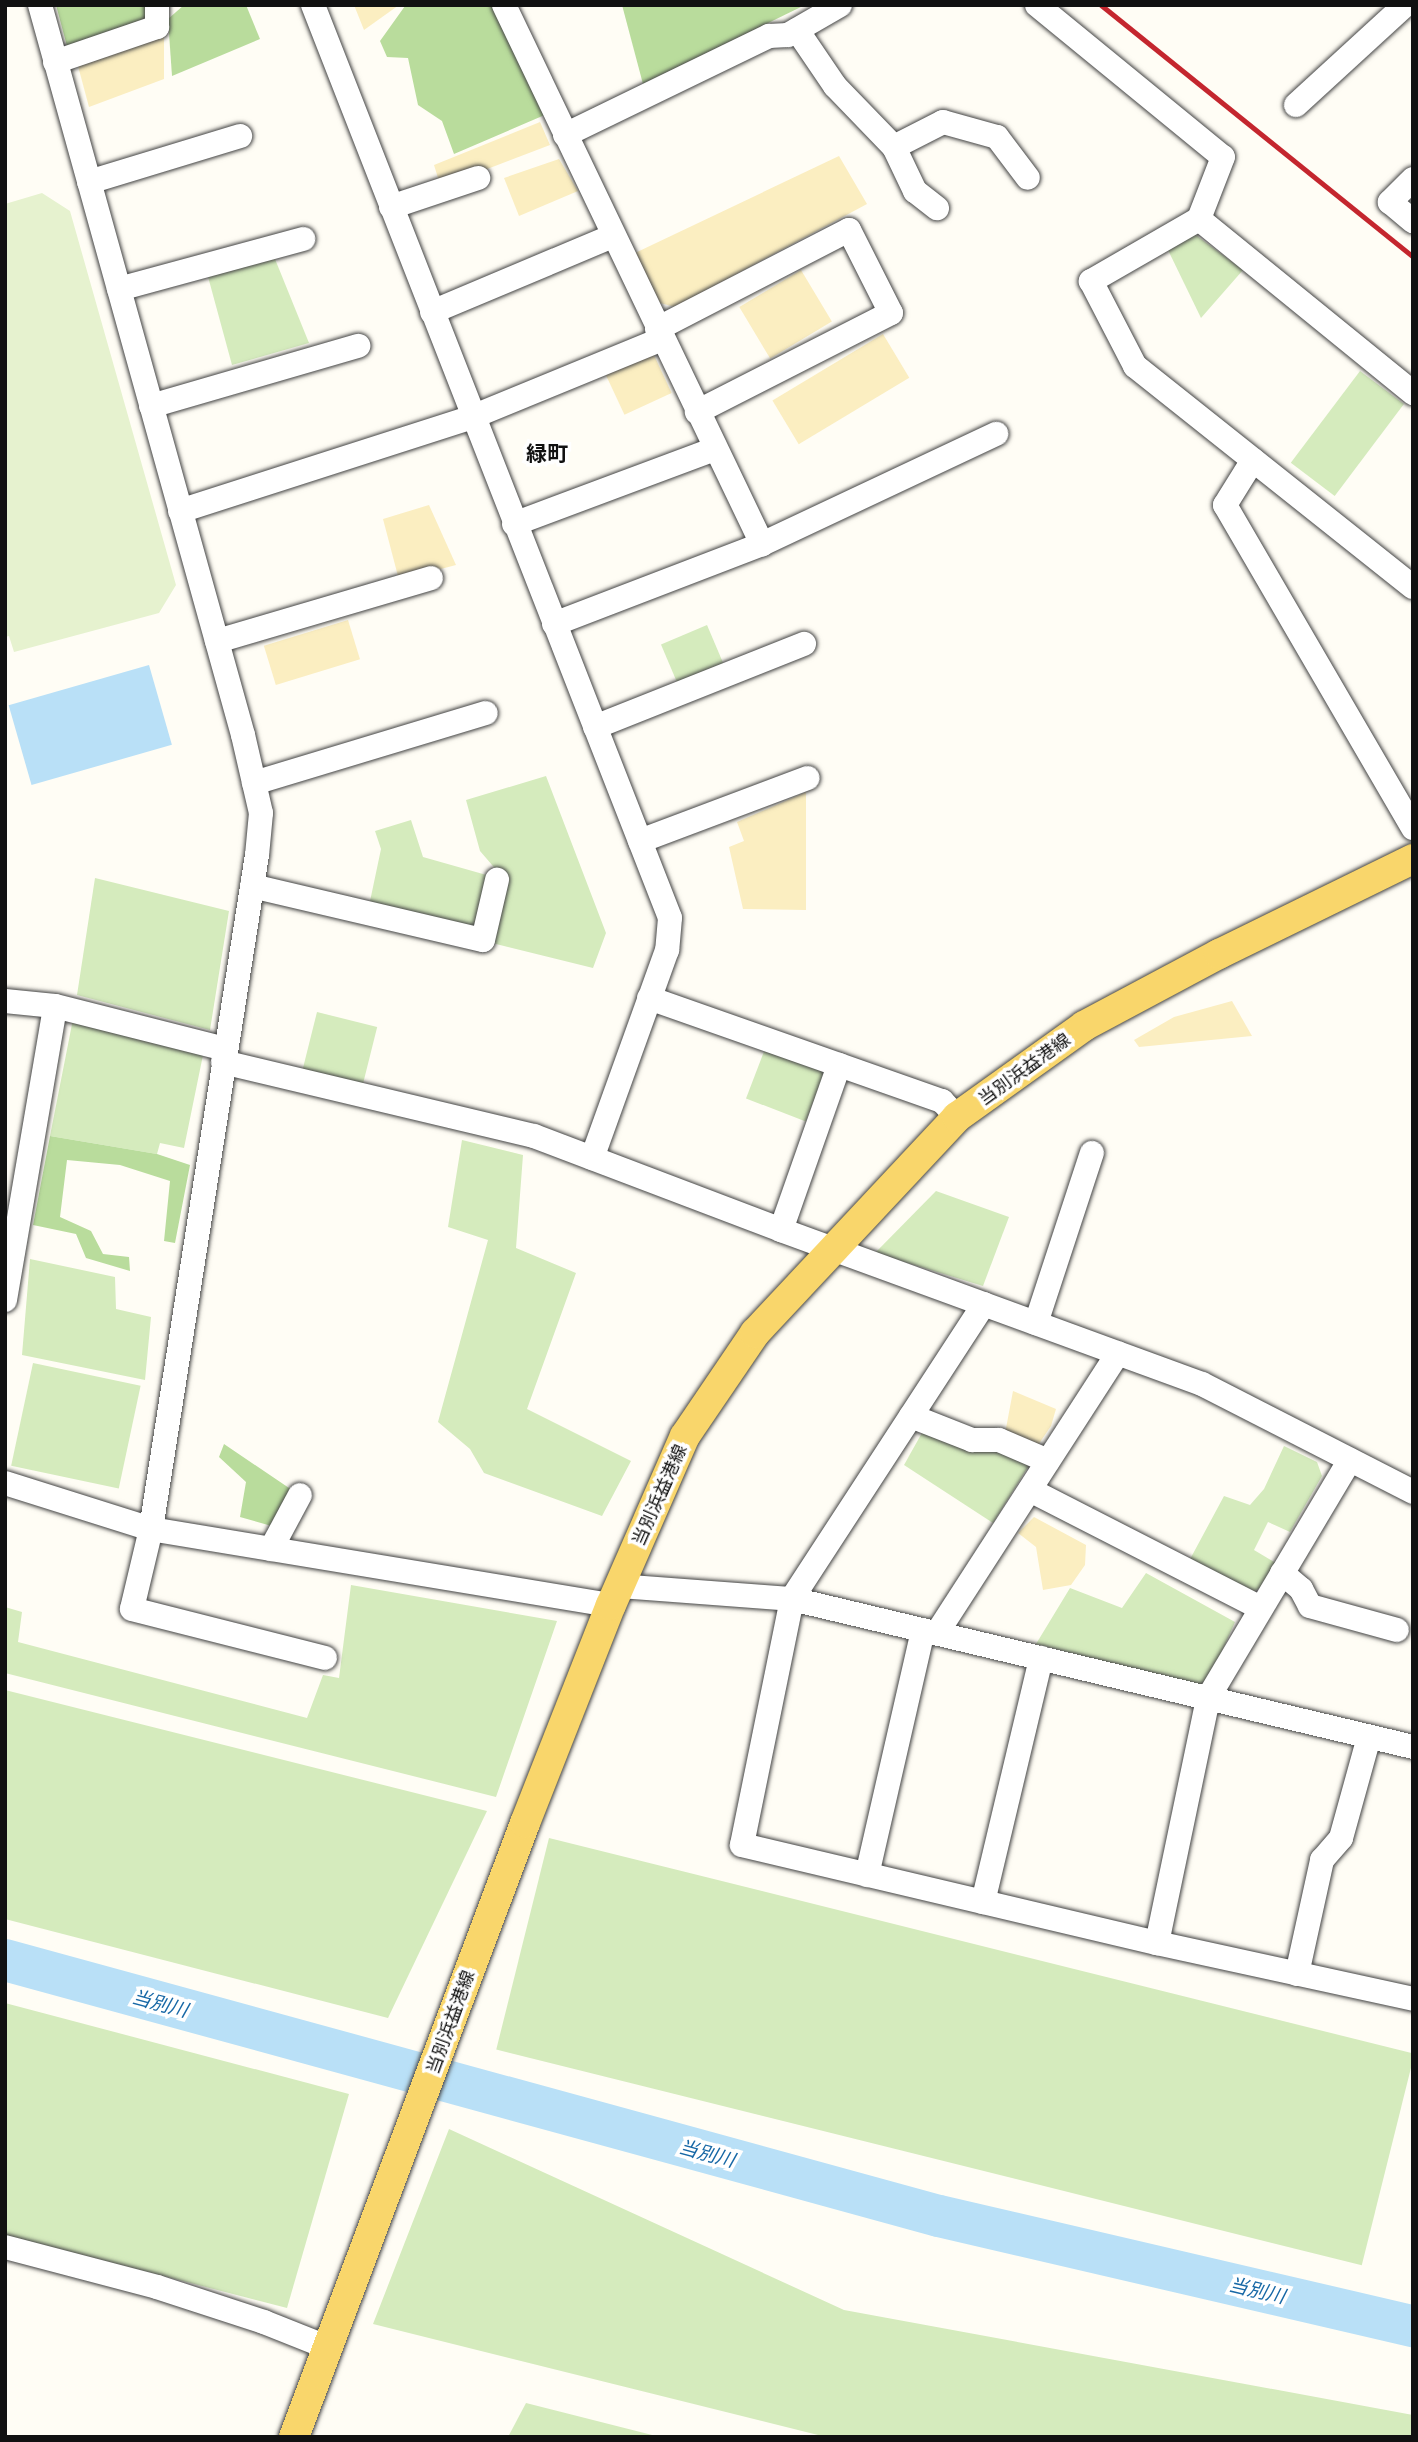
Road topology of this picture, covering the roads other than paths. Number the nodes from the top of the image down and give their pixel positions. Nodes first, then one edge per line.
1 (40, 5) edge
2 (157, 5) edge
3 (313, 5) edge
4 (504, 5) edge
5 (840, 5) edge
6 (1037, 5) edge
7 (1405, 5) edge
8 (797, 30) junction
9 (55, 62) junction
10 (1296, 105) dead end
11 (565, 135) junction
12 (240, 136) dead end
13 (894, 147) junction
14 (478, 178) dead end
15 (1028, 178) dead end
16 (1413, 179) edge
17 (89, 182) junction
18 (391, 207) junction
19 (937, 208) dead end
20 (1199, 219) junction
21 (1413, 221) edge
22 (613, 236) junction
23 (303, 239) dead end
24 (119, 289) junction
25 (432, 312) junction
26 (659, 334) junction
27 (358, 346) dead end
28 (1413, 393) edge
29 (151, 406) junction
30 (697, 412) junction
31 (472, 417) junction
32 (996, 434) dead end
33 (715, 449) junction
34 (1253, 460) junction
35 (180, 511) junction
36 (514, 524) junction
37 (762, 544) junction
38 (430, 578) dead end
39 (1413, 587) edge
40 (554, 624) junction
41 (217, 641) junction
42 (804, 643) dead end
43 (486, 712) dead end
44 (595, 727) junction
45 (808, 778) dead end
46 (254, 783) junction
47 (1413, 828) edge
48 (640, 841) junction
49 (1413, 859) edge
50 (497, 880) dead end
51 (252, 886) junction
52 (649, 998) junction
53 (5, 1001) edge
54 (55, 1006) junction
55 (224, 1056) junction
56 (839, 1065) junction
57 (957, 1117) junction
58 (1092, 1153) dead end
59 (592, 1158) junction
60 (781, 1230) junction
61 (836, 1249) junction
62 (5, 1300) edge
63 (985, 1304) junction
64 (1036, 1323) junction
65 (1118, 1353) junction
66 (911, 1416) junction
67 (1350, 1460) junction
68 (1048, 1461) junction
69 (5, 1483) edge
70 (1030, 1489) junction
71 (1413, 1492) edge
72 (300, 1495) dead end
73 (151, 1529) junction
74 (271, 1549) junction
75 (1282, 1573) junction
76 (615, 1595) junction
77 (792, 1599) junction
78 (1261, 1608) junction
79 (1397, 1630) dead end
80 (930, 1632) junction
81 (325, 1658) dead end
82 (1041, 1658) junction
83 (1208, 1698) junction
84 (1369, 1737) junction
85 (1413, 1747) edge
86 (867, 1875) junction
87 (983, 1902) junction
88 (1157, 1943) junction
89 (1297, 1974) junction
90 (1413, 1999) edge
91 (5, 2247) edge
92 (331, 2342) junction
93 (294, 2437) edge

1 - 9 street
2 - 9 street
3 - 18 street
4 - 11 street
5 - 8 street
6 - 20 street
7 - 10 street
8 - 11 street
8 - 13 street
9 - 17 street
11 - 22 street
12 - 17 street
13 - 15 street
13 - 19 street
14 - 18 street
16 - 21 street
17 - 24 street
18 - 25 street
20 - 28 street
20 - 34 street
22 - 25 street
22 - 26 street
23 - 24 street
24 - 29 street
25 - 31 street
26 - 30 street
26 - 30 street
26 - 31 street
27 - 29 street
29 - 35 street
30 - 33 street
31 - 35 street
31 - 36 street
32 - 37 street
33 - 36 street
33 - 37 street
34 - 39 street
34 - 47 street
35 - 41 street
36 - 40 street
37 - 40 street
38 - 41 street
40 - 44 street
41 - 46 street
42 - 44 street
43 - 46 street
44 - 48 street
45 - 48 street
46 - 51 street
48 - 52 street
49 - 57 main road, 当別浜益港線
50 - 51 street
51 - 55 street
52 - 56 street
52 - 59 street
53 - 54 street
54 - 55 street
54 - 62 street
55 - 59 street
55 - 73 street
56 - 57 street
56 - 60 street
57 - 61 main road, 当別浜益港線
58 - 64 street
59 - 60 street
60 - 61 street
61 - 63 street
61 - 76 main road, 当別浜益港線
63 - 64 street
63 - 66 street
64 - 65 street
65 - 67 street
65 - 68 street
66 - 68 street
66 - 77 street
67 - 71 street
67 - 75 street
68 - 70 street
69 - 73 street
70 - 78 street
70 - 80 street
72 - 74 street
73 - 74 street
73 - 81 street
74 - 76 street
75 - 78 street
75 - 79 street
76 - 77 street
76 - 92 main road, 当別浜益港線
77 - 80 street
77 - 86 street
78 - 83 street
80 - 82 street
80 - 86 street
82 - 83 street
82 - 87 street
83 - 84 street
83 - 88 street
84 - 85 street
84 - 89 street
86 - 87 street
87 - 88 street
88 - 89 street
89 - 90 street
91 - 92 street
92 - 93 main road, 当別浜益港線

